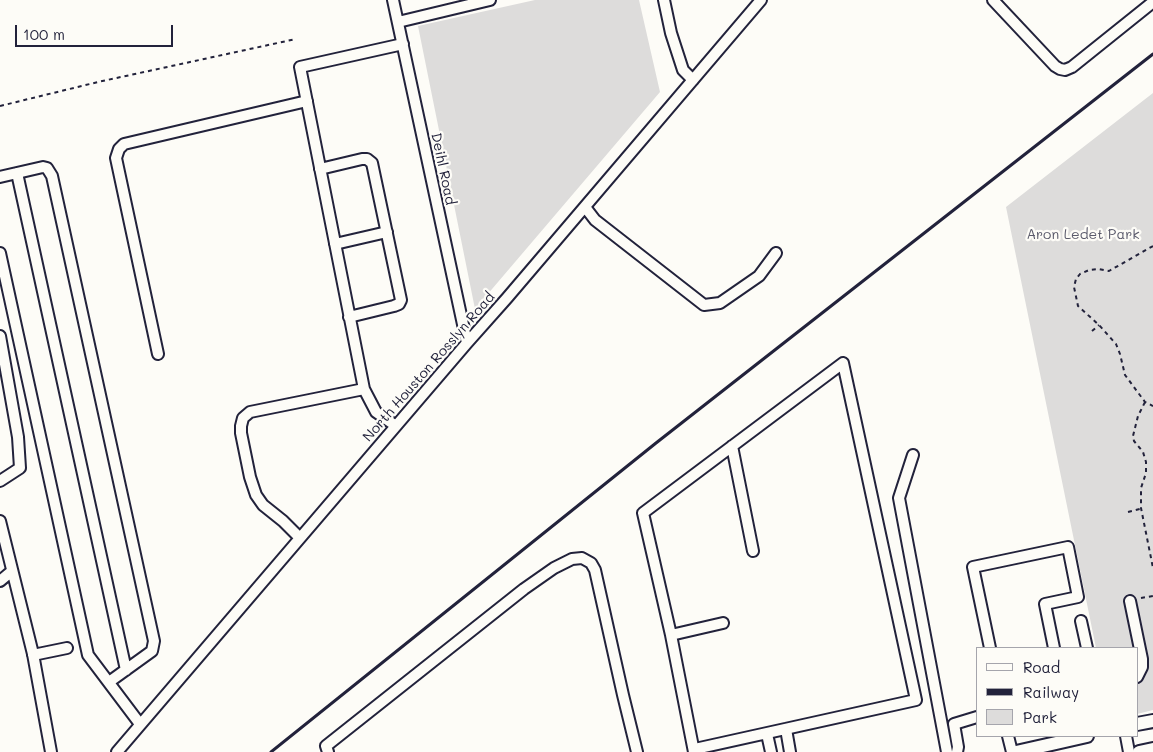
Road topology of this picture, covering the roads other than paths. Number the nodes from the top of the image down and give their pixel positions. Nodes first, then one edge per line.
1 (393, 0) edge
2 (490, 0) edge
3 (664, 0) edge
4 (761, 0) edge
5 (993, 0) edge
6 (1153, 2) edge
7 (398, 22) junction
8 (402, 44) junction
9 (693, 80) junction
10 (307, 101) junction
11 (320, 169) junction
12 (17, 173) junction
13 (0, 177) edge
14 (585, 207) junction
15 (387, 232) junction
16 (335, 244) junction
17 (0, 253) edge
18 (776, 253) dead end
19 (349, 317) junction
20 (0, 336) edge
21 (467, 343) junction
22 (158, 354) dead end
23 (2, 360) edge
24 (364, 390) junction
25 (396, 426) junction
26 (732, 446) junction
27 (913, 455) dead end
28 (0, 481) edge
29 (0, 521) edge
30 (300, 538) junction
31 (753, 551) dead end
32 (12, 571) junction
33 (0, 581) edge
34 (1130, 601) road end
35 (1081, 621) dead end
36 (723, 623) dead end
37 (671, 635) junction
38 (990, 647) edge
39 (1054, 647) edge
40 (1087, 647) edge
41 (67, 648) dead end
42 (33, 655) junction
43 (126, 670) junction
44 (1138, 675) edge
45 (109, 682) junction
46 (976, 717) edge
47 (1153, 721) edge
48 (140, 724) junction
49 (1138, 724) edge
50 (786, 729) junction
51 (767, 734) junction
52 (1008, 737) edge
53 (1079, 737) edge
54 (1126, 737) edge
55 (1153, 749) edge
56 (695, 751) edge
57 (51, 752) edge
58 (117, 752) edge
59 (328, 752) edge
60 (637, 752) edge
61 (770, 752) edge
62 (790, 752) edge
63 (948, 752) edge
64 (957, 752) edge
65 (1012, 752) edge
66 (1016, 752) edge
67 (1129, 752) edge
68 (1140, 752) edge

1 - 7 street, Deihl Road
2 - 7 street
3 - 9 street
4 - 9 street, North Houston Rosslyn Road
5 - 6 street
7 - 8 street, Deihl Road
8 - 10 street
8 - 21 street, Deihl Road
9 - 14 street, North Houston Rosslyn Road
10 - 11 street
10 - 22 street
11 - 15 street
11 - 16 street
12 - 13 street
12 - 43 street
12 - 43 street
14 - 18 street
14 - 21 street, North Houston Rosslyn Road
15 - 16 street
15 - 19 street
16 - 19 street
17 - 45 street
19 - 24 street
20 - 23 street
21 - 25 street, North Houston Rosslyn Road
23 - 28 street
24 - 25 street
24 - 30 street
25 - 30 street, North Houston Rosslyn Road
26 - 31 street
26 - 37 street
26 - 50 street
27 - 63 street
29 - 32 street
30 - 48 street, North Houston Rosslyn Road
32 - 33 street
32 - 42 street
34 - 44 street
35 - 40 street
36 - 37 street
37 - 56 street
38 - 39 street
41 - 42 street
42 - 57 street
43 - 45 street
45 - 48 street
46 - 64 street
47 - 49 main road
48 - 58 street, North Houston Rosslyn Road
50 - 51 street
50 - 62 street
51 - 56 street
51 - 61 street
52 - 65 street
53 - 66 main road
54 - 67 street
55 - 68 main road
59 - 60 street

